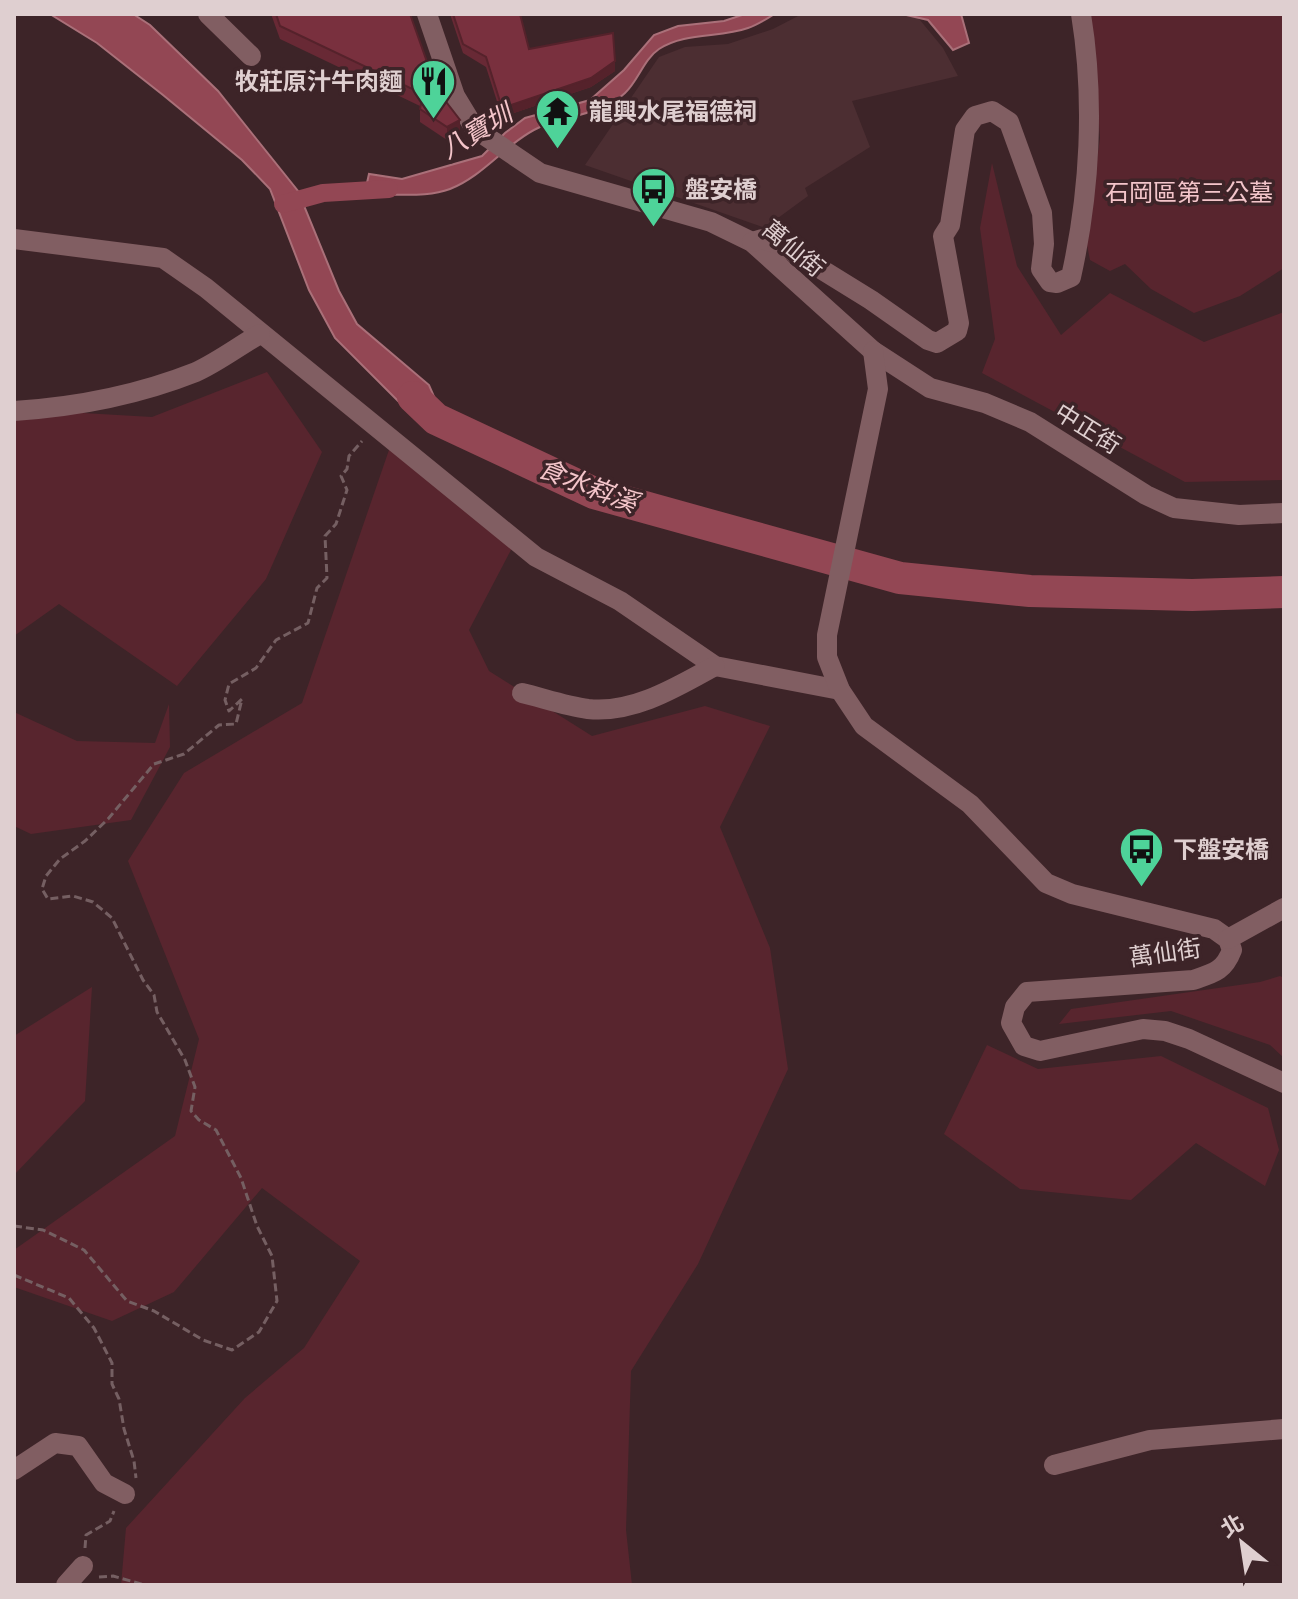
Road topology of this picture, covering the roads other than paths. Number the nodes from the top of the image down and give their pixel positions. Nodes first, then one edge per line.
1 (208, 14) edge
2 (427, 14) edge
3 (1081, 14) edge
4 (251, 56) dead end
5 (14, 239) edge
6 (752, 242) junction
7 (260, 334) junction
8 (873, 351) junction
9 (14, 411) edge
10 (1284, 513) edge
11 (715, 666) junction
12 (840, 690) junction
13 (522, 693) dead end
14 (1284, 908) edge
15 (1228, 939) junction
16 (1284, 1083) edge
17 (1284, 1429) edge
18 (1054, 1465) dead end
19 (14, 1470) edge
20 (125, 1494) road end
21 (83, 1566) road end
22 (66, 1585) edge

1 - 4 street
2 - 6 street, 萬仙街
3 - 6 street
5 - 7 street
6 - 8 street, 萬仙街
7 - 9 street
7 - 11 street
8 - 10 street, 中正街
8 - 12 street, 萬仙街
11 - 12 street
11 - 13 street
12 - 15 street, 萬仙街
14 - 15 street
15 - 16 street, 萬仙街
17 - 18 street
19 - 20 street
21 - 22 street

